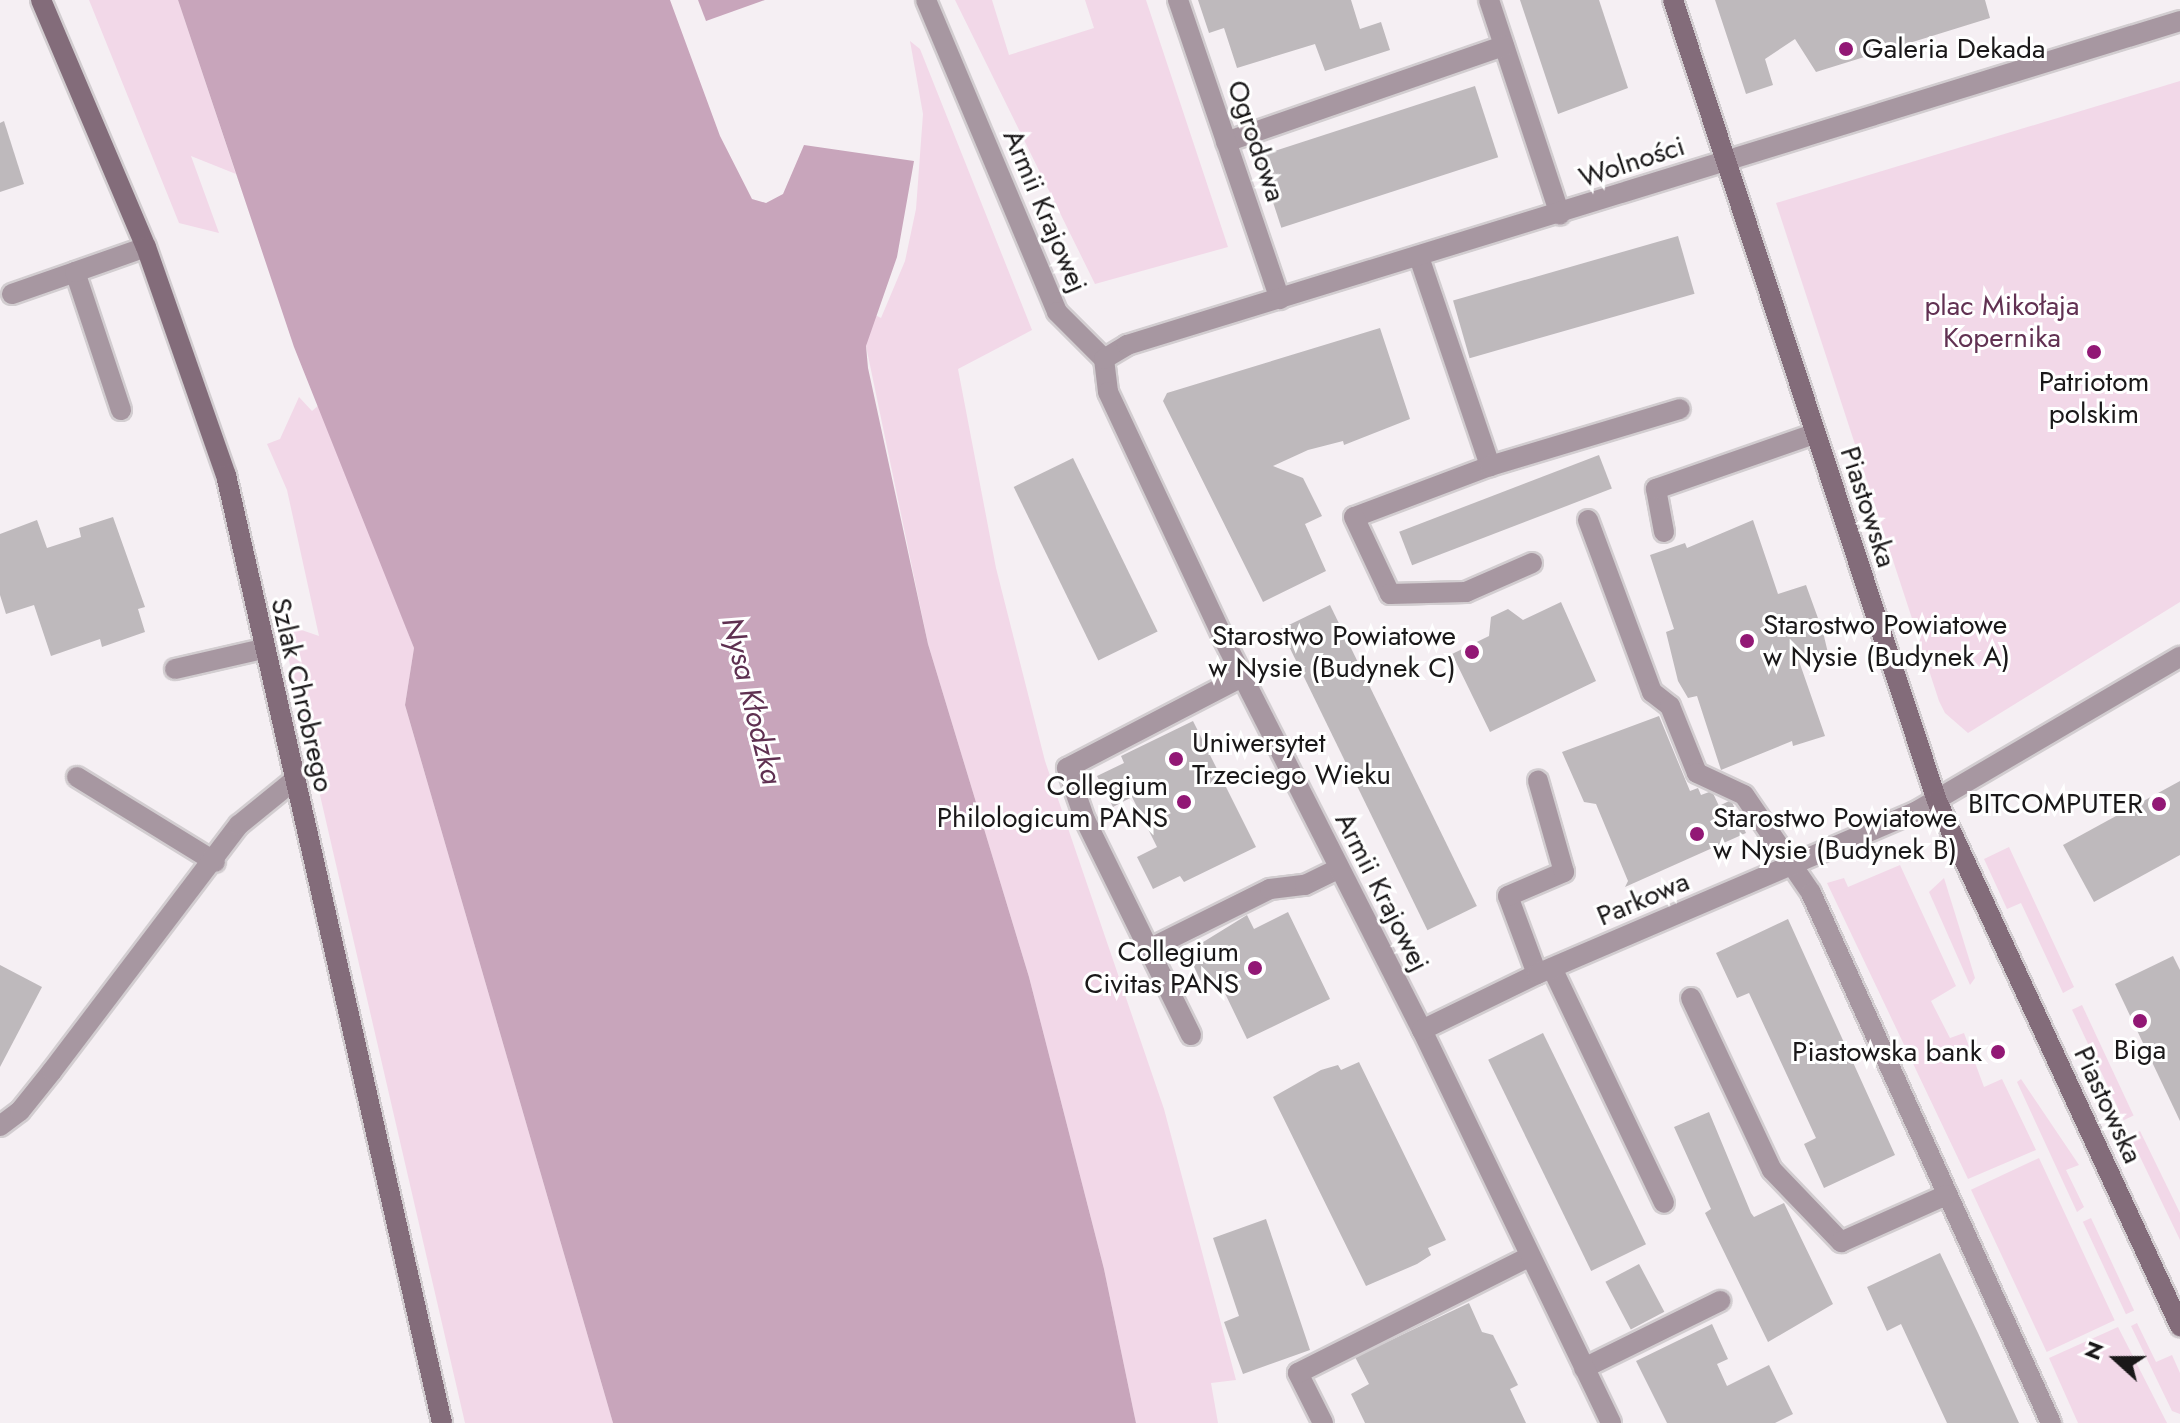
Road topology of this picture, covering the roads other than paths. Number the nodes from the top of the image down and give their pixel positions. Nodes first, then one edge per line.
1 (41, 0) edge
2 (926, 0) edge
3 (1178, 0) edge
4 (1489, 0) edge
5 (1673, 0) edge
6 (2180, 21) edge
7 (1504, 46) junction
8 (1226, 142) junction
9 (1726, 161) junction
10 (1560, 215) junction
11 (146, 247) junction
12 (1419, 257) junction
13 (75, 272) junction
14 (12, 294) dead end
15 (1280, 299) junction
16 (1104, 359) junction
17 (1680, 409) dead end
18 (121, 410) dead end
19 (1814, 434) junction
20 (1490, 466) junction
21 (1588, 520) dead end
22 (1664, 532) dead end
23 (1532, 563) dead end
24 (263, 649) junction
25 (2180, 657) edge
26 (175, 669) dead end
27 (1242, 677) junction
28 (77, 777) dead end
29 (293, 781) junction
30 (1538, 781) dead end
31 (1937, 801) junction
32 (215, 862) junction
33 (1792, 867) junction
34 (1338, 869) junction
35 (1149, 949) junction
36 (1545, 971) junction
37 (1691, 998) dead end
38 (1422, 1030) junction
39 (1191, 1035) dead end
40 (0, 1126) edge
41 (1946, 1195) junction
42 (1664, 1203) dead end
43 (1529, 1257) junction
44 (1720, 1301) dead end
45 (2180, 1326) edge
46 (1584, 1368) junction
47 (442, 1423) edge
48 (1323, 1423) edge
49 (1611, 1423) edge
50 (2051, 1423) edge

1 - 11 main road, Szlak Chrobrego
2 - 16 street, Armii Krajowej
3 - 8 street, Ogrodowa
4 - 7 street
5 - 9 main road, Piastowska
6 - 9 street, Wolności
7 - 8 street
7 - 10 street
8 - 15 street, Ogrodowa
9 - 10 street, Wolności
9 - 19 main road, Piastowska
10 - 12 street, Wolności
11 - 13 street
11 - 24 main road, Szlak Chrobrego
12 - 15 street, Wolności
12 - 20 street
13 - 14 street
13 - 18 street
15 - 16 street, Wolności
16 - 27 street, Armii Krajowej
17 - 20 street
19 - 22 street
19 - 31 main road, Piastowska
20 - 23 street
21 - 33 street
24 - 26 street
24 - 29 main road, Szlak Chrobrego
25 - 31 street, Parkowa
27 - 34 street, Armii Krajowej
27 - 35 street
28 - 32 street
29 - 32 street
29 - 47 main road, Szlak Chrobrego
30 - 36 street
31 - 33 street, Parkowa
31 - 45 main road, Piastowska
32 - 40 street
33 - 36 street, Parkowa
33 - 41 street
34 - 35 street
34 - 38 street, Armii Krajowej
35 - 39 street
36 - 38 street, Parkowa
36 - 42 street
37 - 41 street
38 - 43 street, Armii Krajowej
41 - 50 street
43 - 46 street, Armii Krajowej
43 - 48 street
44 - 46 street
46 - 49 street, Armii Krajowej

